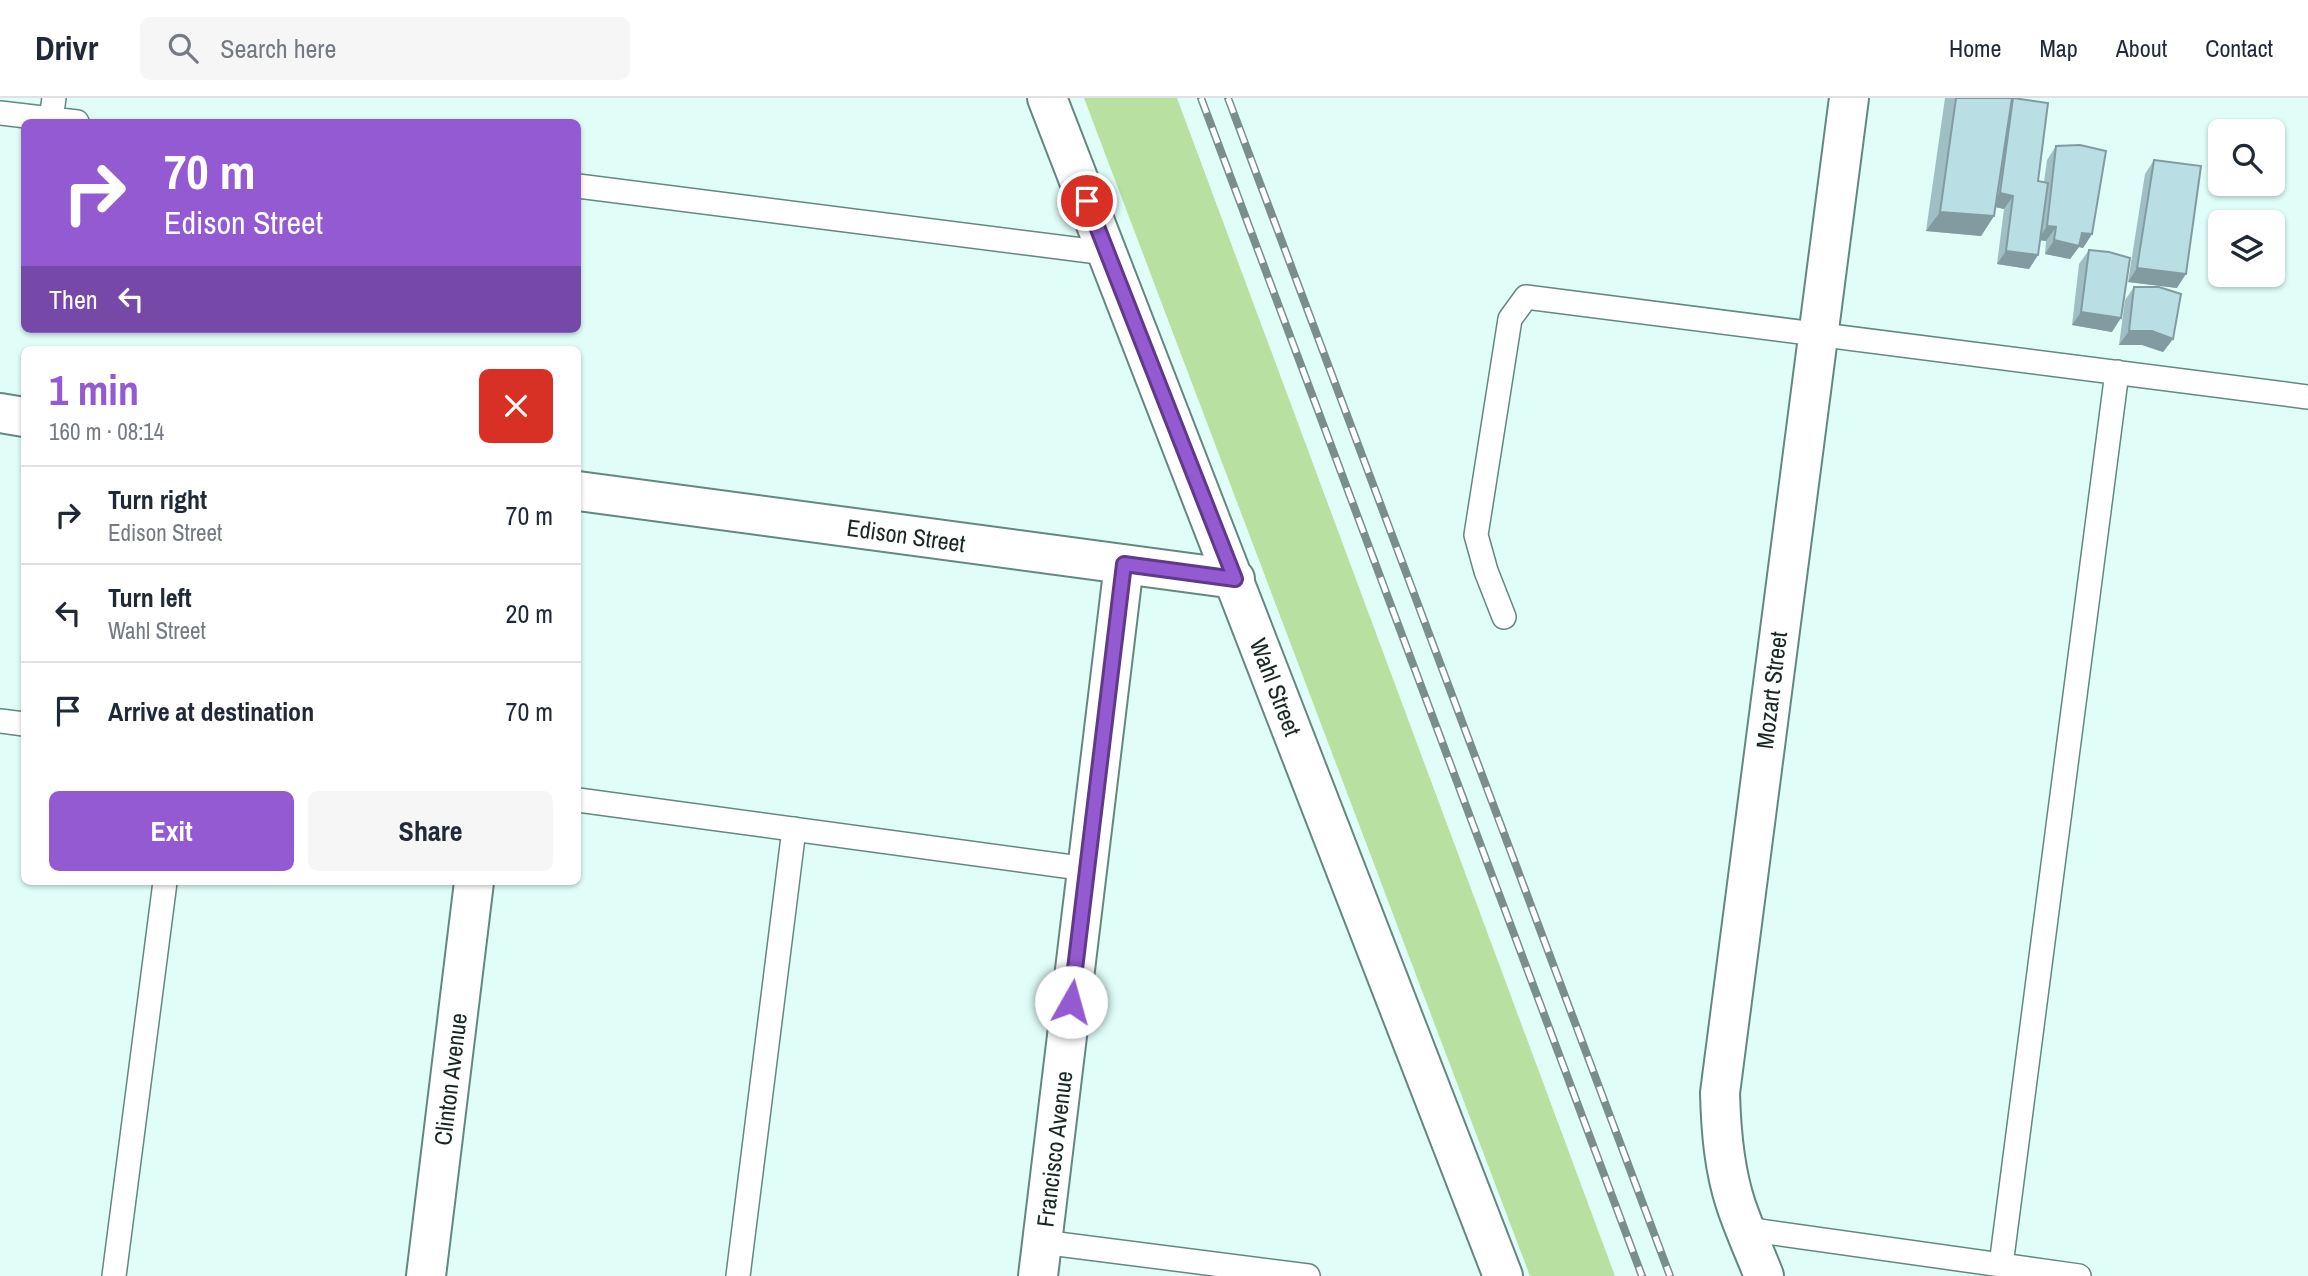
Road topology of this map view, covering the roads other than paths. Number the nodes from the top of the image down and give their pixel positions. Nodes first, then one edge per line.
1 (1047, 98) edge
2 (1849, 98) edge
3 (53, 109) edge
4 (0, 113) edge
5 (71, 119) edge
6 (581, 186) edge
7 (1106, 253) junction
8 (1818, 334) junction
9 (2117, 372) junction
10 (2308, 397) edge
11 (0, 413) edge
12 (21, 416) edge
13 (581, 491) edge
14 (1124, 564) junction
15 (1235, 579) junction
16 (1504, 617) dead end
17 (0, 721) edge
18 (21, 724) edge
19 (581, 800) edge
20 (794, 829) junction
21 (1087, 869) junction
22 (165, 885) edge
23 (474, 885) edge
24 (1746, 1229) junction
25 (1040, 1259) edge
26 (2001, 1265) junction
27 (114, 1276) edge
28 (426, 1276) edge
29 (738, 1276) edge
30 (1308, 1276) edge
31 (1503, 1276) edge
32 (1764, 1276) edge
33 (2080, 1276) edge

1 - 7 street, Wahl Street
2 - 8 street, Mozart Street
3 - 4 lane
3 - 5 lane
6 - 7 lane
7 - 15 street, Wahl Street
8 - 9 lane
8 - 16 lane
8 - 24 street, Mozart Street
9 - 10 lane
9 - 26 lane
11 - 12 street
13 - 14 street, Edison Street
14 - 15 street, Edison Street
14 - 21 street, Francisco Avenue
15 - 31 street, Wahl Street
17 - 18 lane
19 - 20 lane
20 - 21 lane
20 - 29 lane
21 - 25 street, Francisco Avenue
22 - 27 lane
23 - 28 street, Clinton Avenue
24 - 26 lane
24 - 32 street, Mozart Street
25 - 30 lane
26 - 33 lane

